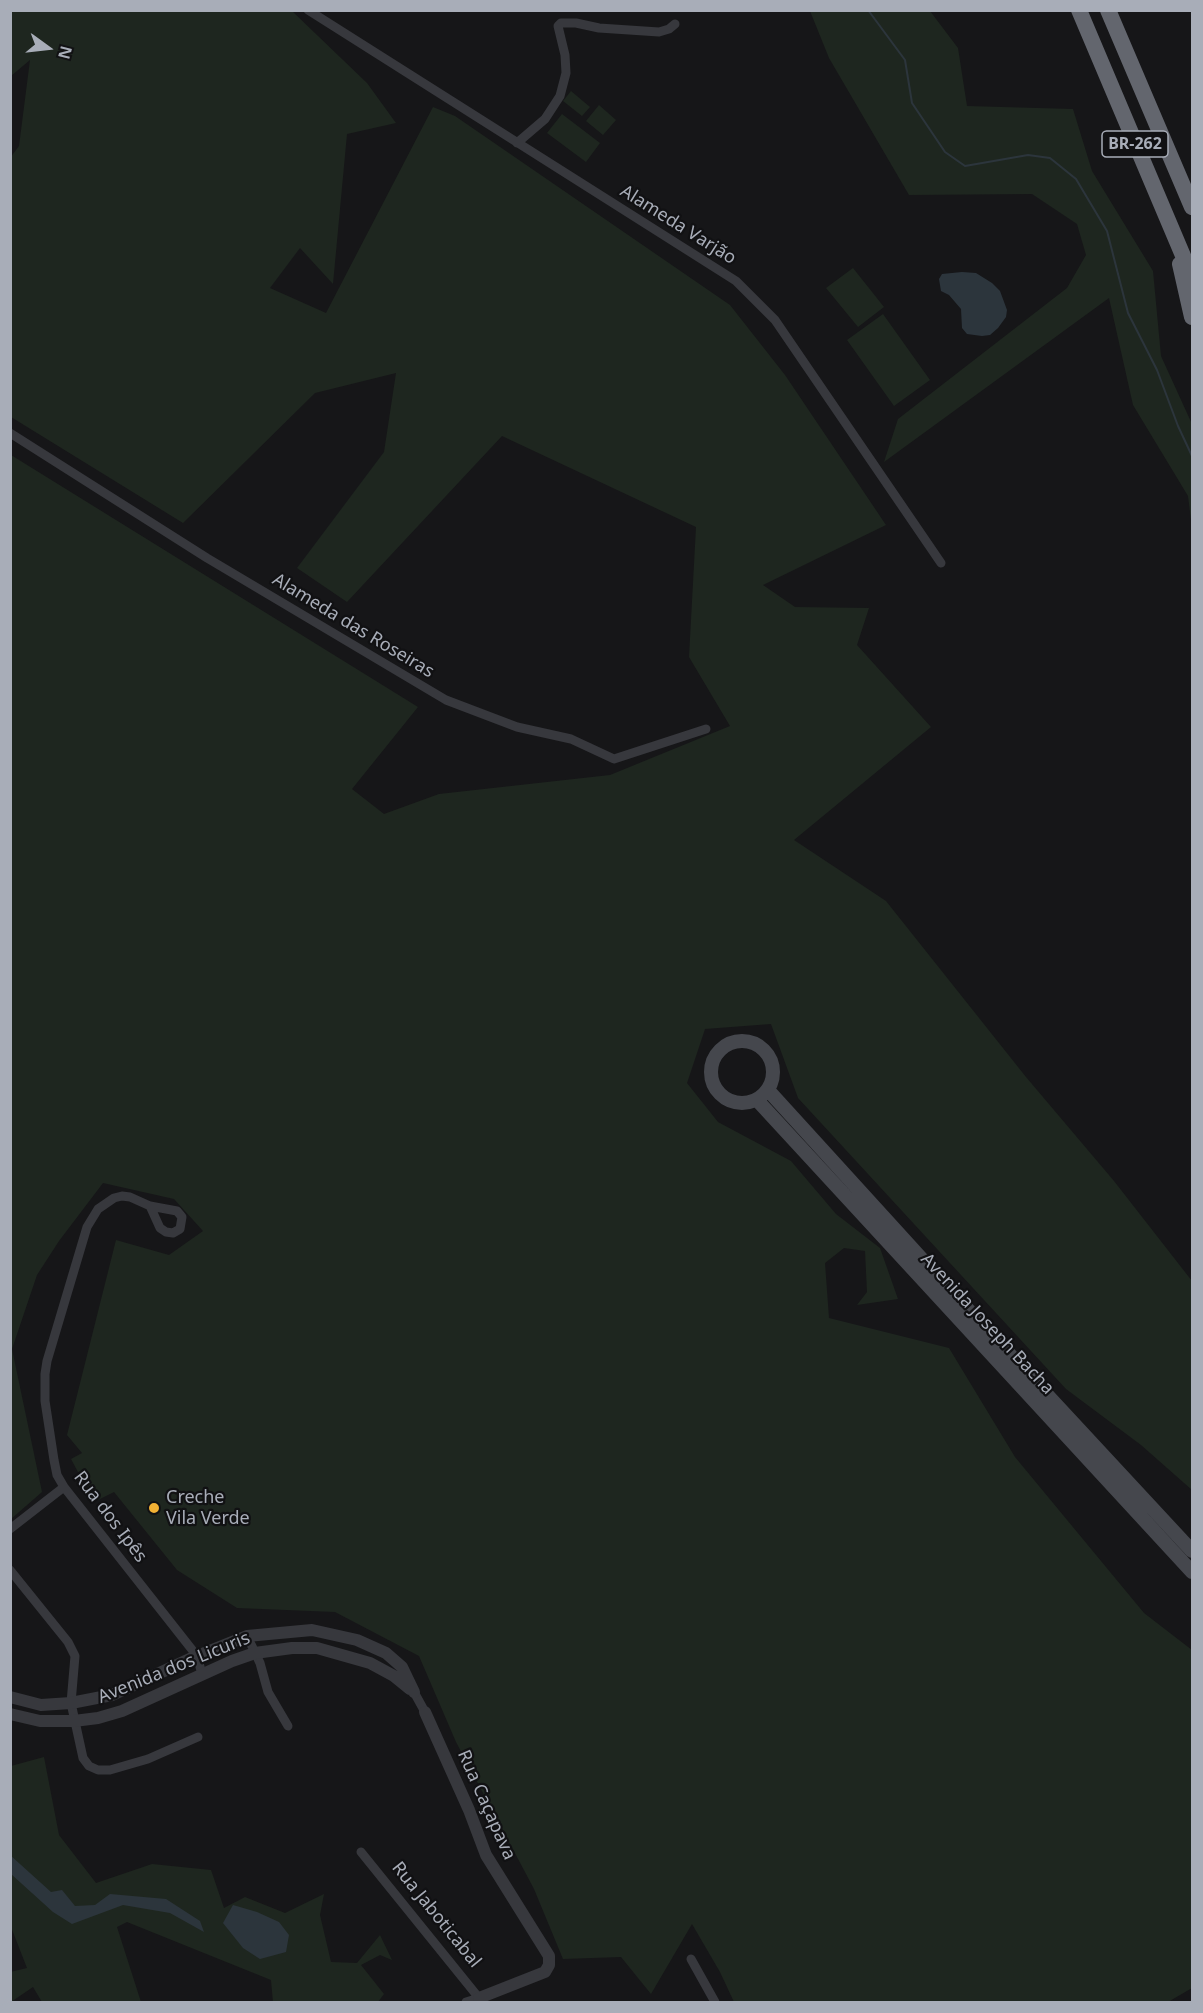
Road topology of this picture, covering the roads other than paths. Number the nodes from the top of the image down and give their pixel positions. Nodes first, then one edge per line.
1 (308, 10) edge
2 (1079, 10) edge
3 (1108, 10) edge
4 (675, 24) dead end
5 (517, 143) junction
6 (1169, 150) junction
7 (1192, 188) edge
8 (1192, 207) edge
9 (1172, 229) junction
10 (1192, 277) edge
11 (1192, 317) edge
12 (10, 433) edge
13 (941, 563) dead end
14 (706, 729) dead end
15 (768, 1090) junction
16 (757, 1100) junction
17 (150, 1206) dead end
18 (64, 1488) junction
19 (10, 1529) edge
20 (1192, 1551) edge
21 (10, 1570) edge
22 (1192, 1572) edge
23 (247, 1636) junction
24 (255, 1653) junction
25 (197, 1656) junction
26 (202, 1674) junction
27 (414, 1692) junction
28 (10, 1697) edge
29 (71, 1703) junction
30 (425, 1712) joint
31 (10, 1714) edge
32 (74, 1722) junction
33 (288, 1726) dead end
34 (198, 1737) dead end
35 (361, 1852) dead end
36 (691, 1959) dead end
37 (481, 2000) edge
38 (466, 2002) edge
39 (715, 2002) edge

1 - 5 street, Alameda Varjão
2 - 9 highway, BR-262
3 - 6 highway, BR-262
4 - 5 street
5 - 13 street, Alameda Varjão
6 - 7 highway
6 - 8 highway, BR-262
9 - 10 highway, BR-262
9 - 11 highway
12 - 14 street, Alameda das Roseiras
15 - 16 main road
15 - 16 main road
15 - 20 main road, Avenida Joseph Bacha
16 - 22 main road, Avenida Joseph Bacha
17 - 18 street, Rua dos Ipês
18 - 19 street
18 - 25 street, Rua dos Ipês
21 - 29 street
23 - 24 street
23 - 25 street, Avenida dos Licuris
23 - 27 street, Avenida dos Licuris
24 - 26 street, Avenida dos Licuris
24 - 27 street, Avenida dos Licuris
24 - 33 street
25 - 26 street, Rua dos Ipês
25 - 29 street, Avenida dos Licuris
26 - 32 street, Avenida dos Licuris
27 - 30 street, Avenida dos Licuris
28 - 29 street, Avenida dos Licuris
29 - 32 street
30 - 37 street, Rua Caçapava
31 - 32 street, Avenida dos Licuris
32 - 34 street
35 - 37 street, Rua Jaboticabal
36 - 39 street
37 - 38 street

